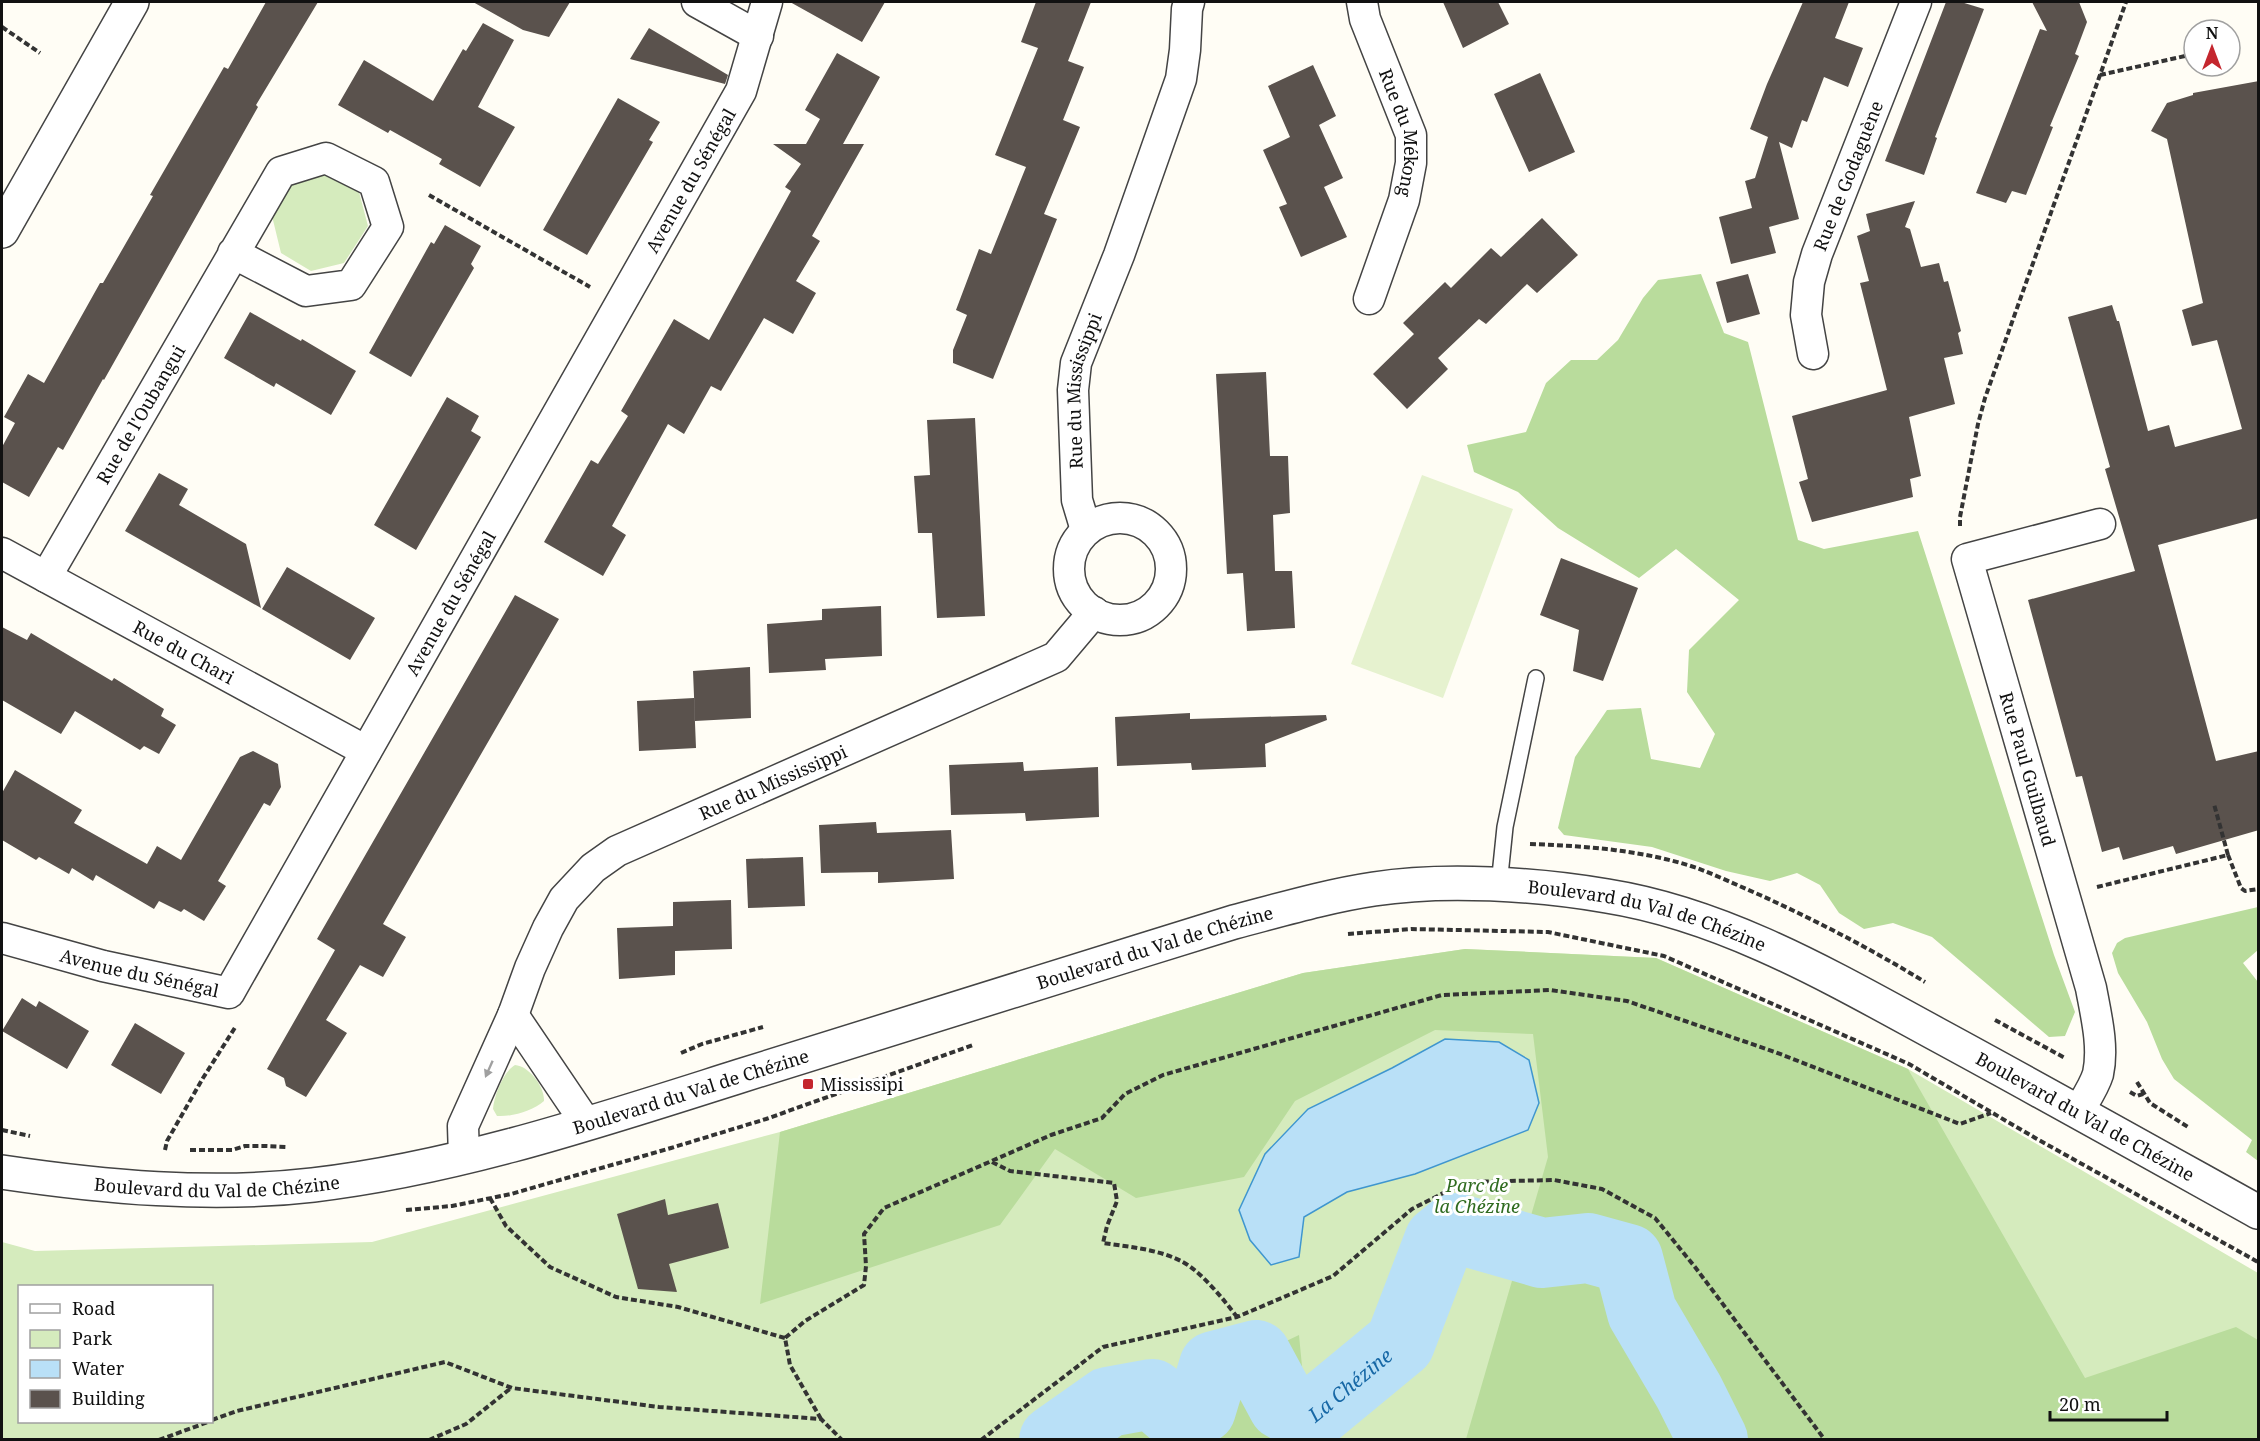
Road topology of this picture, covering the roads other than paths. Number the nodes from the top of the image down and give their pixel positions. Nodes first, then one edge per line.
1 (132, 2) edge
2 (697, 2) edge
3 (767, 2) edge
4 (1190, 2) edge
5 (1362, 2) edge
6 (1916, 2) edge
7 (758, 36) junction
8 (2, 231) edge
9 (233, 253) junction
10 (1369, 299) dead end
11 (1813, 354) dead end
12 (2100, 524) dead end
13 (1086, 530) junction
14 (2, 552) edge
15 (46, 577) junction
16 (1094, 612) junction
17 (1536, 678) dead end
18 (366, 751) junction
19 (1500, 885) junction
20 (2, 938) edge
21 (513, 1015) junction
22 (2078, 1112) junction
23 (586, 1123) junction
24 (465, 1157) junction
25 (2, 1172) edge
26 (2259, 1212) edge

1 - 8 street
2 - 7 street
3 - 7 street, Avenue du Sénégal
4 - 13 street, Rue du Mississippi
5 - 10 street, Rue du Mékong
6 - 11 street, Rue de Godaguène
7 - 18 street, Avenue du Sénégal
9 - 9 street, Rue de l'Oubangui
9 - 15 street, Rue de l'Oubangui
12 - 22 street, Rue Paul Guilbaud
13 - 16 street
13 - 16 street
14 - 15 street, Rue du Chari
15 - 18 street, Rue du Chari
16 - 21 street, Rue du Mississippi
17 - 19 lane
18 - 20 street, Avenue du Sénégal
19 - 22 street, Boulevard du Val de Chézine
19 - 23 street, Boulevard du Val de Chézine
21 - 23 street
21 -> 24 street, Rue du Mississippi
22 - 26 street, Boulevard du Val de Chézine
23 - 24 street, Boulevard du Val de Chézine
24 - 25 street, Boulevard du Val de Chézine

